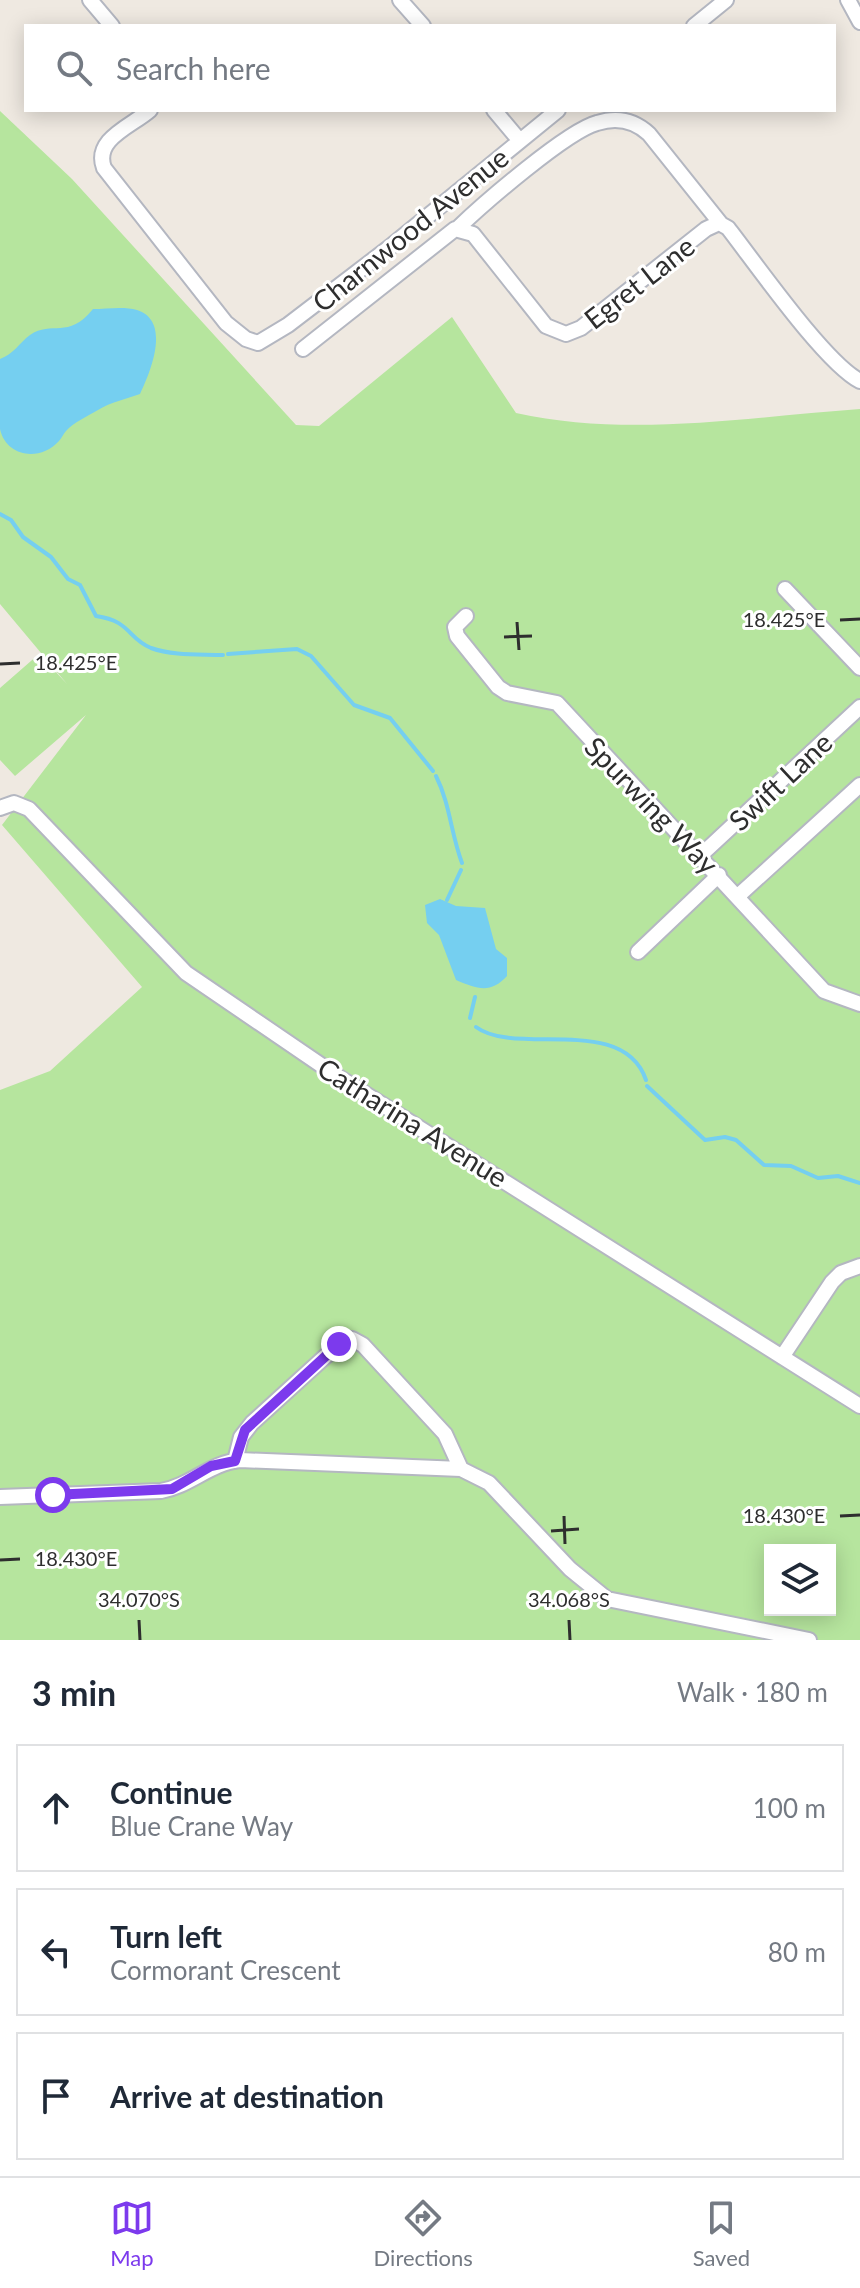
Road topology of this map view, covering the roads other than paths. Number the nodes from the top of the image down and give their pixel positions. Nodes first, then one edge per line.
1 (90, 0) edge
2 (400, 0) edge
3 (726, 0) edge
4 (848, 0) edge
5 (860, 22) edge
6 (110, 24) edge
7 (421, 24) edge
8 (696, 24) edge
9 (147, 112) edge
10 (496, 112) edge
11 (556, 112) edge
12 (520, 141) junction
13 (721, 224) junction
14 (458, 228) junction
15 (303, 349) dead end
16 (860, 381) edge
17 (785, 589) dead end
18 (466, 616) dead end
19 (860, 668) edge
20 (860, 707) edge
21 (860, 785) edge
22 (0, 808) edge
23 (701, 855) junction
24 (719, 875) junction
25 (738, 896) junction
26 (638, 952) dead end
27 (860, 1004) edge
28 (860, 1266) edge
29 (782, 1357) junction
30 (860, 1406) edge
31 (235, 1461) junction
32 (461, 1469) junction
33 (0, 1497) edge
34 (809, 1640) edge

1 - 6 street
2 - 7 street
3 - 8 street
4 - 5 street
9 - 12 street, Charnwood Avenue
10 - 12 street
11 - 12 street, Charnwood Avenue
13 - 14 street, Egret Lane
13 - 14 street, Egret Lane
13 - 16 street, Egret Lane
14 - 15 street, Egret Lane
17 - 19 street
18 - 23 street, Spurwing Way
20 - 23 street, Swift Lane
21 - 25 street
22 - 29 street, Catharina Avenue
23 - 24 street, Spurwing Way
24 - 25 street, Spurwing Way
24 - 26 street
25 - 27 street, Spurwing Way
28 - 29 street
29 - 30 street, Catharina Avenue
31 - 32 street
31 - 32 street
31 - 33 street
32 - 34 street

